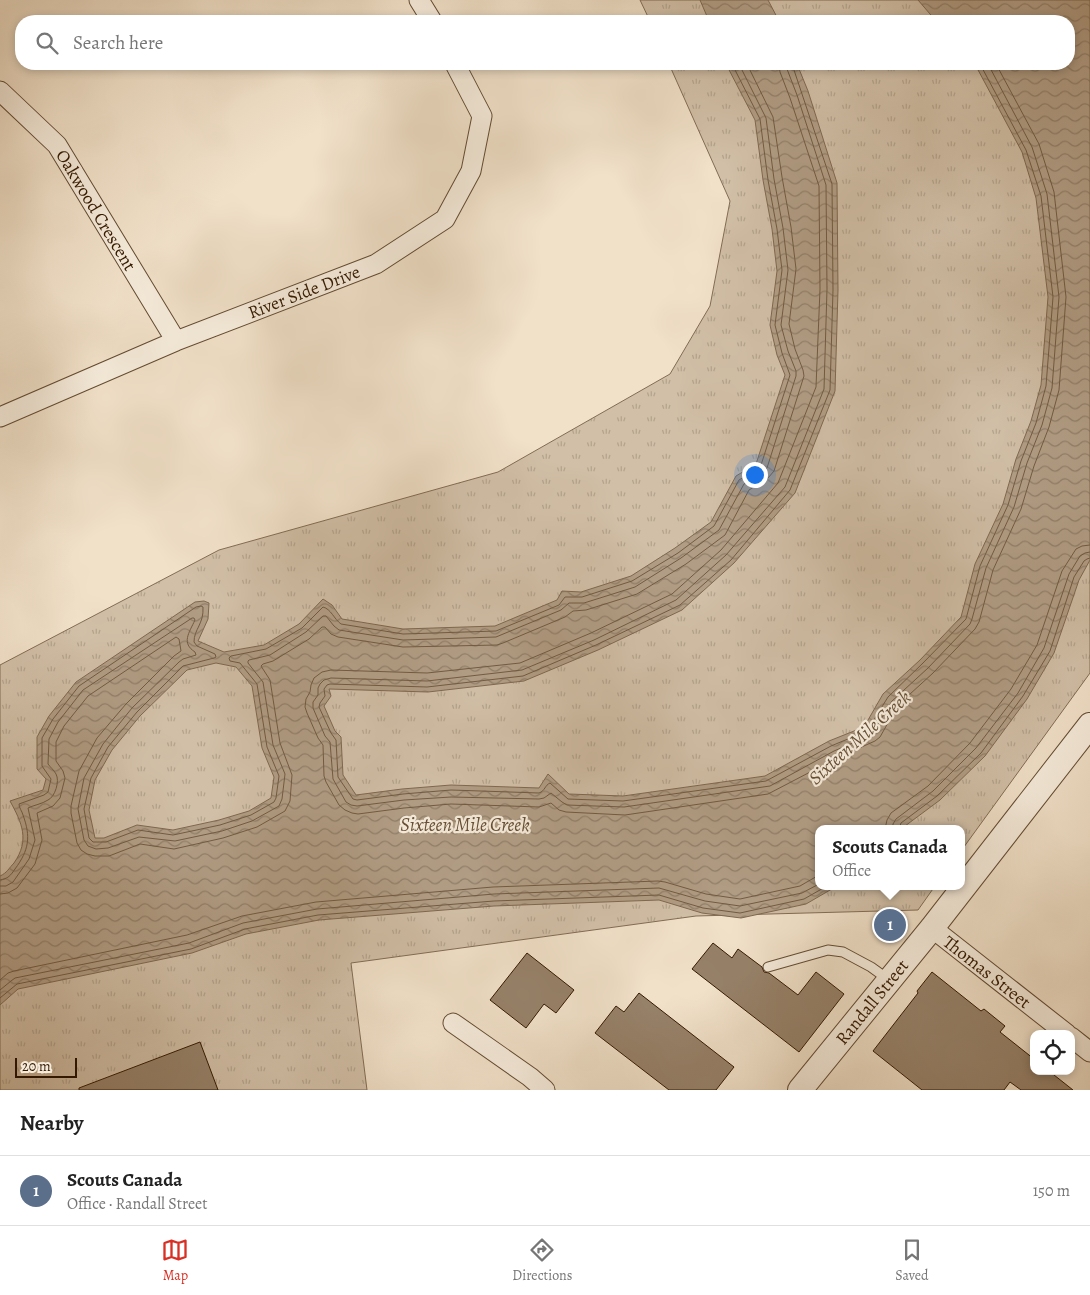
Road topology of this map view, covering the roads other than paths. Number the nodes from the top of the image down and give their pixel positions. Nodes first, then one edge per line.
1 (419, 0) edge
2 (428, 15) edge
3 (457, 70) edge
4 (0, 90) edge
5 (176, 342) junction
6 (0, 417) edge
7 (1090, 725) edge
8 (965, 886) edge
9 (962, 890) edge
10 (932, 928) junction
11 (768, 967) dead end
12 (890, 980) junction
13 (453, 1023) dead end
14 (1062, 1030) edge
15 (1075, 1040) edge
16 (1090, 1052) edge
17 (546, 1090) edge
18 (800, 1090) edge

1 - 2 street
3 - 5 street, River Side Drive
4 - 5 street, Oakwood Crescent
5 - 6 street, River Side Drive
7 - 8 street, Randall Street
9 - 10 street, Randall Street
10 - 12 street, Randall Street
10 - 14 street, Thomas Street
11 - 12 lane
12 - 18 street, Randall Street
13 - 17 street
15 - 16 street

